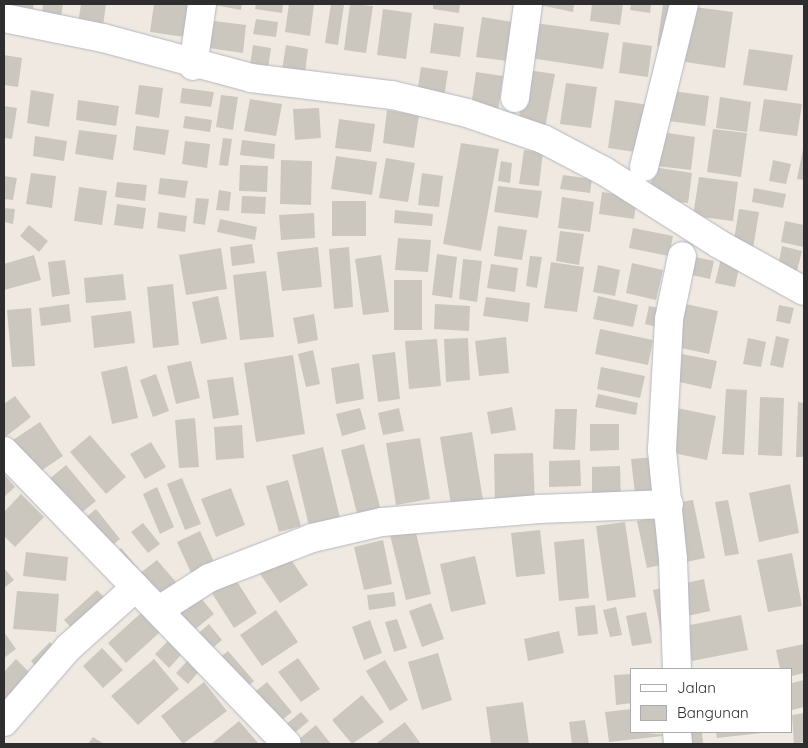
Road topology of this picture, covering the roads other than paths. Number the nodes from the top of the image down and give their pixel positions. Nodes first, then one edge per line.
1 (202, 4) edge
2 (528, 4) edge
3 (684, 4) edge
4 (4, 18) edge
5 (193, 66) junction
6 (515, 98) dead end
7 (644, 167) dead end
8 (682, 256) dead end
9 (804, 291) edge
10 (4, 451) edge
11 (669, 504) junction
12 (136, 587) junction
13 (159, 610) junction
14 (677, 668) edge
15 (4, 722) edge
16 (287, 744) edge

1 - 5 street
2 - 6 street
3 - 7 street
4 - 5 street
5 - 9 street
8 - 11 street
10 - 12 street
11 - 13 street
11 - 14 street
12 - 13 street
12 - 15 street
13 - 16 street

